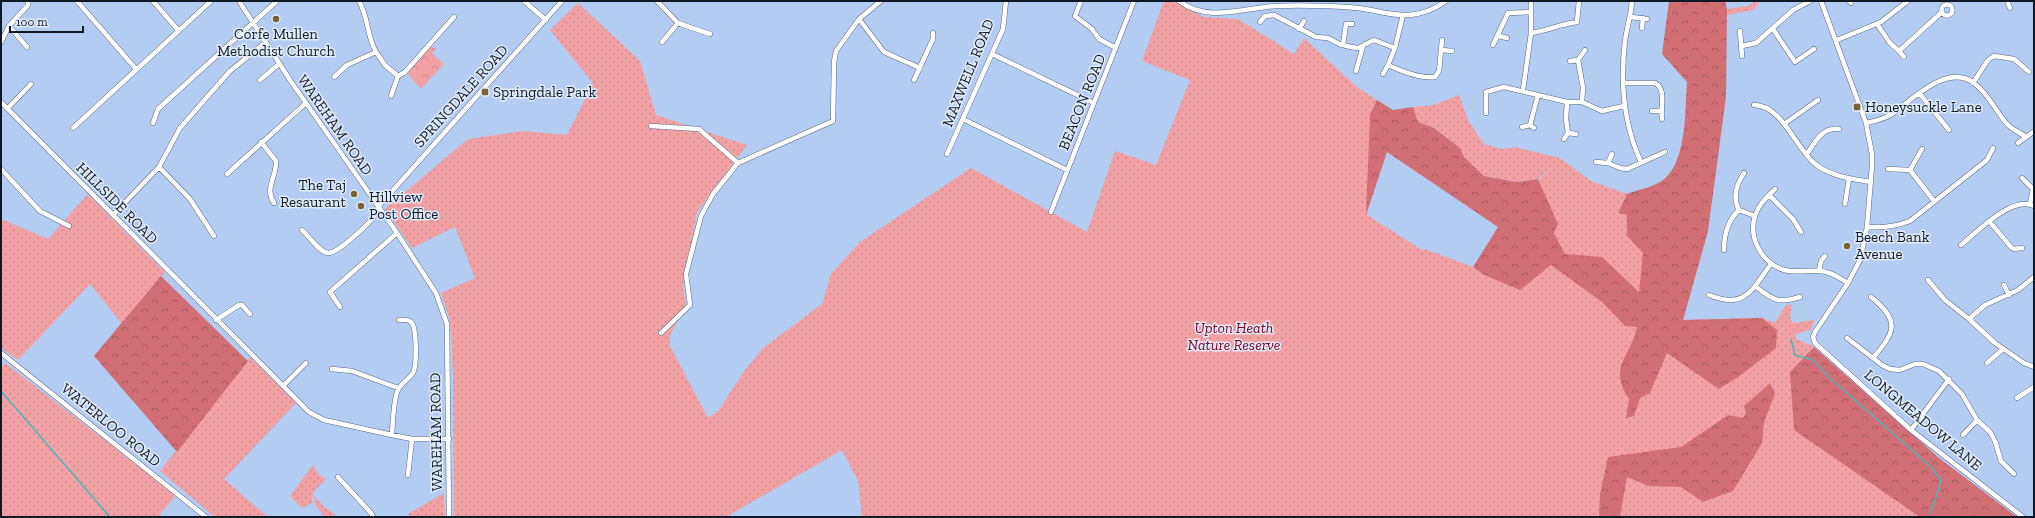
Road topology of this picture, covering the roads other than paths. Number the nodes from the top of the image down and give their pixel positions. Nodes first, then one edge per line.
1 (28, 1) edge
2 (77, 1) edge
3 (153, 1) edge
4 (211, 1) edge
5 (239, 1) edge
6 (277, 1) edge
7 (359, 1) edge
8 (524, 1) edge
9 (562, 1) edge
10 (657, 1) edge
11 (880, 1) edge
12 (1006, 1) edge
13 (1081, 1) edge
14 (1134, 1) edge
15 (1179, 1) edge
16 (1446, 1) edge
17 (1531, 1) edge
18 (1579, 1) edge
19 (1632, 1) edge
20 (1810, 1) edge
21 (1821, 1) edge
22 (1908, 1) edge
23 (2009, 2) edge
24 (1324, 4) edge
25 (1507, 6) dead end
26 (2010, 8) dead end
27 (1508, 12) junction
28 (1531, 12) junction
29 (1942, 12) dead end
30 (1403, 15) junction
31 (454, 17) dead end
32 (1631, 17) junction
33 (859, 19) junction
34 (546, 20) junction
35 (1304, 21) dead end
36 (1260, 22) dead end
37 (254, 23) junction
38 (678, 23) junction
39 (1352, 24) dead end
40 (1877, 24) junction
41 (9, 26) junction
42 (1642, 28) dead end
43 (1299, 29) junction
44 (1773, 29) junction
45 (178, 30) junction
46 (1740, 32) dead end
47 (933, 33) dead end
48 (1531, 33) junction
49 (710, 34) dead end
50 (1499, 36) junction
51 (1507, 38) dead end
52 (1442, 40) dead end
53 (1837, 40) junction
54 (1, 42) edge
55 (266, 42) junction
56 (662, 42) dead end
57 (1343, 45) junction
58 (1494, 45) dead end
59 (1363, 46) junction
60 (1742, 46) junction
61 (27, 47) dead end
62 (1116, 48) junction
63 (1395, 48) junction
64 (1814, 49) dead end
65 (1442, 50) junction
66 (1585, 50) dead end
67 (1452, 51) dead end
68 (1899, 51) junction
69 (376, 52) junction
70 (992, 54) junction
71 (1742, 56) dead end
72 (1904, 57) dead end
73 (1578, 60) junction
74 (1570, 61) dead end
75 (1795, 62) junction
76 (279, 64) junction
77 (1388, 65) junction
78 (920, 68) junction
79 (1798, 68) dead end
80 (136, 69) junction
81 (1356, 71) dead end
82 (2029, 72) dead end
83 (1383, 74) dead end
84 (398, 76) junction
85 (334, 77) dead end
86 (260, 80) dead end
87 (914, 80) dead end
88 (1623, 83) junction
89 (1974, 83) junction
90 (31, 84) dead end
91 (1524, 90) junction
92 (1920, 94) junction
93 (1538, 95) junction
94 (391, 96) dead end
95 (1760, 99) dead end
96 (1818, 100) dead end
97 (1, 102) edge
98 (1567, 102) junction
99 (1582, 102) junction
100 (306, 103) junction
101 (1094, 103) junction
102 (1754, 105) dead end
103 (1760, 105) junction
104 (1624, 106) junction
105 (8, 108) junction
106 (1652, 111) dead end
107 (1661, 111) junction
108 (1486, 113) dead end
109 (963, 119) junction
110 (1662, 119) dead end
111 (1866, 123) junction
112 (153, 124) dead end
113 (1784, 124) junction
114 (650, 126) dead end
115 (1522, 127) dead end
116 (73, 128) dead end
117 (1839, 129) dead end
118 (1949, 130) dead end
119 (2033, 132) edge
120 (1568, 133) junction
121 (1576, 134) dead end
122 (2026, 137) junction
123 (1564, 139) dead end
124 (261, 142) junction
125 (2018, 143) dead end
126 (1993, 148) dead end
127 (1922, 149) dead end
128 (1665, 152) dead end
129 (947, 154) dead end
130 (1612, 154) dead end
131 (1807, 154) junction
132 (1596, 162) dead end
133 (1608, 162) junction
134 (1641, 162) junction
135 (738, 163) junction
136 (160, 167) junction
137 (1, 169) edge
138 (1888, 169) dead end
139 (228, 170) dead end
140 (1067, 170) junction
141 (1910, 170) junction
142 (1744, 173) dead end
143 (2022, 178) dead end
144 (1849, 179) junction
145 (1871, 182) junction
146 (1774, 189) dead end
147 (2034, 189) edge
148 (1769, 195) junction
149 (1934, 200) junction
150 (274, 203) dead end
151 (1845, 204) dead end
152 (2032, 205) edge
153 (378, 207) junction
154 (1739, 210) junction
155 (1051, 212) dead end
156 (113, 215) junction
157 (1755, 216) junction
158 (1990, 222) junction
159 (69, 226) dead end
160 (1867, 227) junction
161 (302, 230) dead end
162 (1801, 232) dead end
163 (397, 234) junction
164 (214, 236) dead end
165 (1961, 245) dead end
166 (2022, 248) dead end
167 (1724, 250) dead end
168 (1825, 256) dead end
169 (1771, 264) junction
170 (1819, 271) junction
171 (2034, 277) edge
172 (1928, 280) dead end
173 (1848, 283) junction
174 (2004, 285) dead end
175 (1756, 288) junction
176 (1709, 295) dead end
177 (2009, 295) junction
178 (1800, 296) dead end
179 (1871, 297) dead end
180 (340, 307) dead end
181 (250, 314) dead end
182 (1969, 318) junction
183 (216, 320) junction
184 (399, 320) dead end
185 (661, 333) dead end
186 (1847, 338) dead end
187 (2002, 350) junction
188 (1, 353) edge
189 (1873, 358) junction
190 (306, 363) dead end
191 (1987, 363) dead end
192 (2034, 367) edge
193 (332, 368) dead end
194 (1948, 379) junction
195 (282, 386) junction
196 (2034, 387) edge
197 (398, 388) junction
198 (2017, 398) dead end
199 (1977, 420) junction
200 (1911, 430) junction
201 (392, 435) junction
202 (1963, 435) dead end
203 (412, 438) junction
204 (449, 439) junction
205 (2014, 474) dead end
206 (408, 476) dead end
207 (338, 477) dead end
208 (206, 517) edge
209 (372, 517) edge
210 (450, 517) edge
211 (2023, 517) edge

1 - 41 street
2 - 80 street
3 - 45 street
4 - 45 street
5 - 37 street, WAREHAM ROAD
6 - 37 street
7 - 69 street
8 - 34 street
9 - 34 street, SPRINGDALE ROAD
10 - 38 street
11 - 33 street
12 - 70 street, MAXWELL ROAD
13 - 62 street
14 - 62 street, BEACON ROAD
15 - 24 street
16 - 30 street
17 - 28 street
18 - 48 street
19 - 32 street
20 - 44 street
21 - 53 street
22 - 40 street
23 - 26 street
24 - 30 street
25 - 27 street
27 - 28 street
27 - 50 street
28 - 48 street
29 - 68 street
30 - 63 street
31 - 84 street
32 - 42 street
32 - 88 street
33 - 78 street
33 - 135 street
34 - 153 street, SPRINGDALE ROAD
35 - 43 street
36 - 43 street
37 - 55 street, WAREHAM ROAD
37 - 112 street
38 - 49 street
38 - 56 street
39 - 57 street
40 - 53 street
40 - 68 street
41 - 54 street
41 - 61 street
43 - 57 street
44 - 60 street
44 - 75 street
45 - 80 street
46 - 60 street
47 - 78 street
48 - 91 street
50 - 51 street
50 - 58 street
52 - 65 street
53 - 111 street
55 - 76 street, WAREHAM ROAD
55 - 136 street
57 - 59 street
59 - 63 street
59 - 81 street
60 - 71 street
62 - 101 street, BEACON ROAD
63 - 77 street
64 - 75 street
65 - 67 street
65 - 77 street
66 - 73 street
68 - 72 street
69 - 84 street
69 - 85 street
70 - 101 street
70 - 109 street, MAXWELL ROAD
73 - 74 street
73 - 99 street
75 - 79 street
76 - 86 street
76 - 100 street, WAREHAM ROAD
77 - 83 street
78 - 87 street
80 - 116 street
82 - 89 street
84 - 94 street
88 - 104 street
88 - 107 street
89 - 92 street
89 - 122 street
90 - 105 street
91 - 93 street
91 - 108 street
92 - 111 street
92 - 118 street
93 - 98 street
93 - 115 street
95 - 103 street
96 - 113 street
97 - 105 street, HILLSIDE ROAD
98 - 99 street
98 - 120 street
99 - 104 street
100 - 124 street
100 - 153 street, WAREHAM ROAD
101 - 140 street, BEACON ROAD
102 - 103 street
103 - 113 street
104 - 134 street
105 - 156 street, HILLSIDE ROAD
106 - 107 street
107 - 110 street
109 - 129 street, MAXWELL ROAD
109 - 140 street
111 - 145 street
113 - 131 street
114 - 135 street
117 - 131 street
119 - 122 street
120 - 121 street
120 - 123 street
122 - 125 street
124 - 139 street
124 - 150 street
126 - 149 street
127 - 141 street
128 - 134 street
130 - 133 street
131 - 144 street
132 - 133 street
133 - 134 street
135 - 185 street
136 - 156 street
136 - 164 street
137 - 159 street
138 - 141 street
140 - 155 street, BEACON ROAD
141 - 149 street
142 - 154 street
143 - 147 street
144 - 145 street
144 - 151 street
145 - 160 street
146 - 148 street
147 - 152 street
148 - 157 street
148 - 162 street
149 - 160 street
152 - 158 street
153 - 161 street, SPRINGDALE ROAD
153 - 163 street, WAREHAM ROAD
154 - 157 street
154 - 167 street
156 - 183 street, HILLSIDE ROAD
157 - 169 street
158 - 165 street
158 - 166 street
160 - 173 street
163 - 180 street
163 - 204 street, WAREHAM ROAD
168 - 170 street
169 - 170 street
169 - 175 street
170 - 173 street
171 - 177 street
172 - 182 street
173 - 200 street, LONGMEADOW LANE
174 - 177 street
175 - 176 street
175 - 178 street
177 - 182 street
179 - 189 street
181 - 183 street
182 - 187 street
183 - 195 street, HILLSIDE ROAD
184 - 197 street
186 - 189 street
187 - 191 street
187 - 192 street
188 - 208 street, WATERLOO ROAD
189 - 194 street
190 - 195 street
193 - 197 street
194 - 199 street
194 - 200 street
195 - 201 street, HILLSIDE ROAD
196 - 198 street
197 - 201 street
199 - 202 street
199 - 205 street
200 - 211 street, LONGMEADOW LANE
201 - 203 street, HILLSIDE ROAD
203 - 204 street, HILLSIDE ROAD
203 - 206 street
204 - 210 street, WAREHAM ROAD
207 - 209 street

